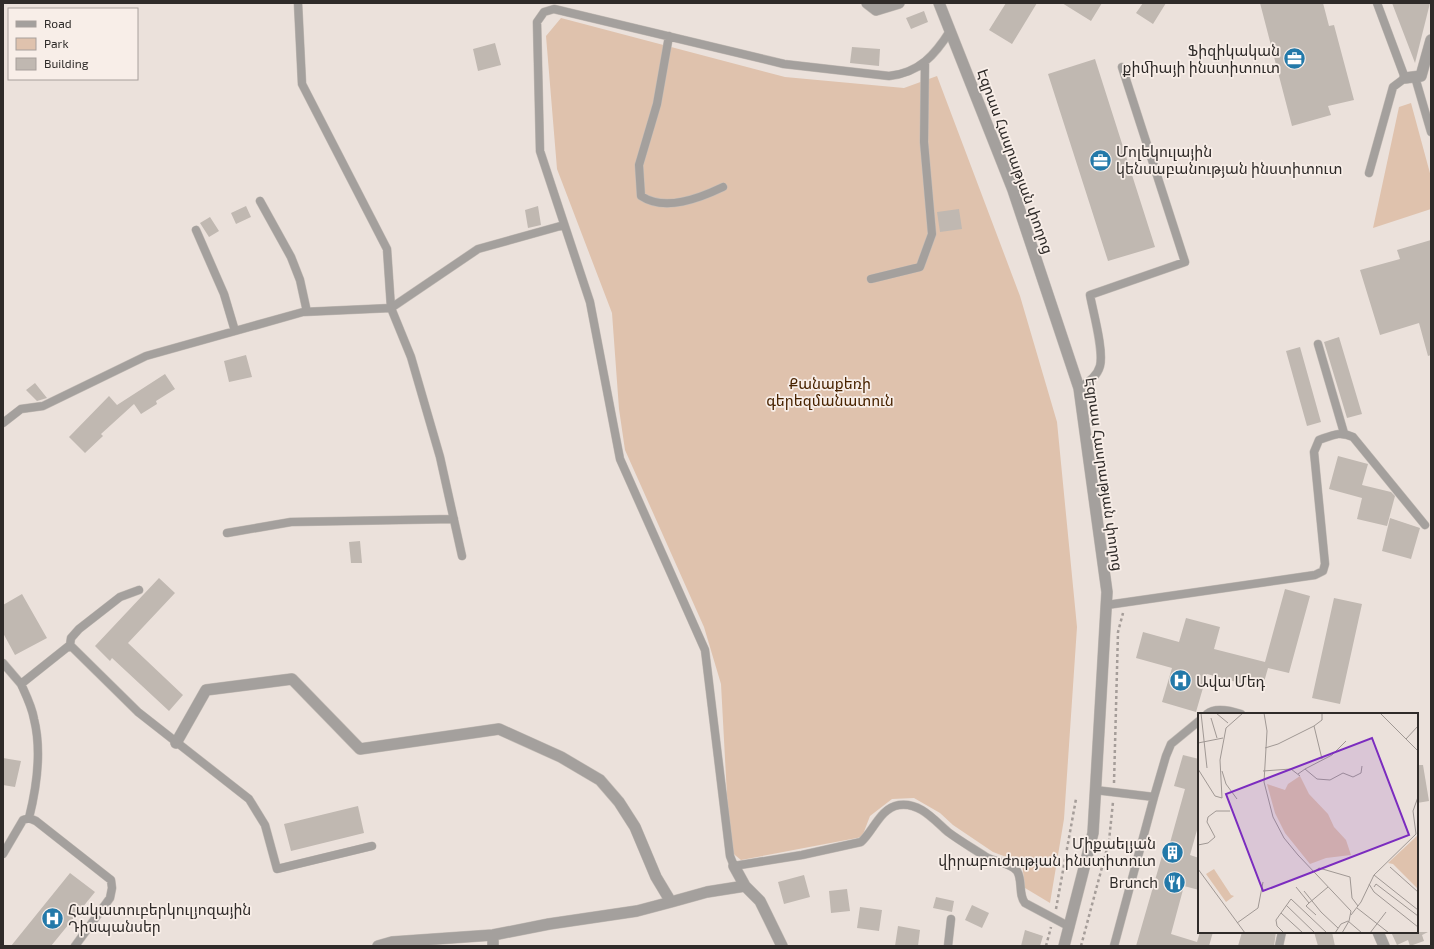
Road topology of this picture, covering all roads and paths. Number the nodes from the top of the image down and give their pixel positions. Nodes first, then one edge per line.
1 (298, 3) edge
2 (867, 3) edge
3 (899, 3) edge
4 (939, 3) edge
5 (945, 3) edge
6 (1377, 3) edge
7 (950, 31) junction
8 (669, 36) junction
9 (1431, 40) edge
10 (925, 62) junction
11 (1122, 67) dead end
12 (1410, 78) junction
13 (1431, 132) edge
14 (1369, 173) dead end
15 (723, 187) dead end
16 (260, 201) dead end
17 (564, 225) junction
18 (196, 230) dead end
19 (871, 279) dead end
20 (391, 308) junction
21 (307, 312) junction
22 (235, 331) junction
23 (1318, 344) dead end
24 (1081, 386) junction
25 (3, 423) edge
26 (1344, 433) junction
27 (454, 519) junction
28 (1425, 525) dead end
29 (227, 533) dead end
30 (462, 556) dead end
31 (139, 590) dead end
32 (1125, 602) junction
33 (1109, 604) junction
34 (70, 645) junction
35 (3, 663) edge
36 (21, 684) junction
37 (1208, 713) edge
38 (1238, 713) edge
39 (1198, 722) edge
40 (176, 743) junction
41 (1098, 790) junction
42 (1114, 792) junction
43 (1154, 797) junction
44 (1076, 799) dead end
45 (29, 818) junction
46 (372, 846) dead end
47 (3, 854) edge
48 (734, 866) junction
49 (745, 886) junction
50 (671, 902) junction
51 (951, 919) dead end
52 (1054, 919) junction
53 (1070, 927) junction
54 (1282, 933) edge
55 (1378, 933) edge
56 (493, 935) junction
57 (75, 946) edge
58 (378, 946) edge
59 (493, 946) edge
60 (782, 946) edge
61 (948, 946) edge
62 (1046, 946) edge
63 (1064, 946) edge
64 (1070, 946) edge
65 (1081, 946) edge
66 (1114, 946) edge
67 (1279, 946) edge
68 (1384, 946) edge

1 - 20 lane
2 - 3 street
4 - 7 street, Էզրաս Հասրաթյան փողոց
5 - 24 street, Էզրաս Հասրաթյան փողոց
6 - 12 lane
7 - 10 lane
7 - 24 street, Էզրաս Հասրաթյան փողոց
8 - 10 lane
8 - 15 lane
8 - 17 lane
9 - 12 street
10 - 19 lane
11 - 24 lane
12 - 13 lane
12 - 14 lane
16 - 21 lane
17 - 20 lane
17 - 48 lane
18 - 22 lane
20 - 21 lane
20 - 27 lane
21 - 22 lane
22 - 25 lane
23 - 26 lane
24 - 33 street, Էզրաս Հասրաթյան փողոց
26 - 28 lane
26 - 32 lane
27 - 29 lane
27 - 30 lane
31 - 34 lane
32 - 33 lane
32 - 42 path
33 - 41 street, Էզրաս Հասրաթյան փողոց
34 - 36 lane
34 - 40 lane
35 - 36 lane
36 - 45 lane
37 - 38 lane
39 - 43 lane
40 - 46 lane
40 - 50 street
41 - 42 lane
41 - 53 street, Էզրաս Հասրաթյան փողոց
41 - 64 street, Էզրաս Հասրաթյան փողոց
42 - 43 lane
42 - 65 path
43 - 66 lane
44 - 52 path
45 - 47 lane
45 - 57 lane
48 - 49 street
48 - 52 lane
49 - 50 street
49 - 60 street
50 - 56 street
51 - 61 lane
52 - 53 lane
52 - 62 path
53 - 63 street, Էզրաս Հասրաթյան փողոց
54 - 67 lane
55 - 68 street
56 - 58 street
56 - 59 street

